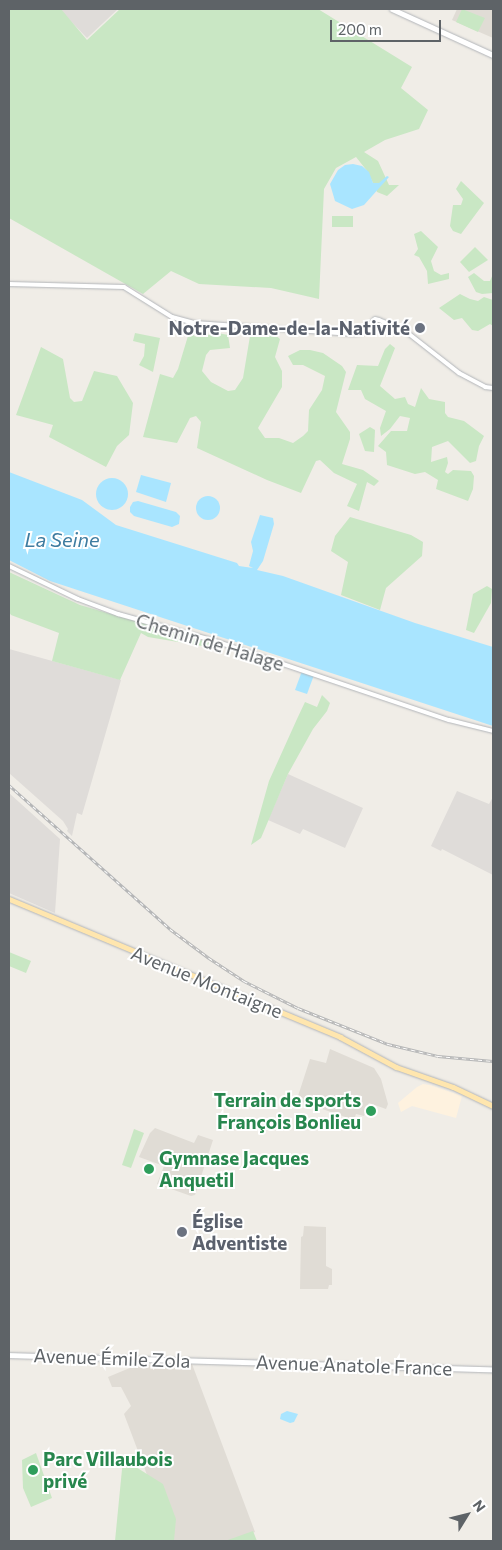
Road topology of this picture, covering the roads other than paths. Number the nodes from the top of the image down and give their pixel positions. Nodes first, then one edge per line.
1 (392, 9) edge
2 (493, 55) edge
3 (9, 284) edge
4 (493, 388) edge
5 (9, 566) edge
6 (493, 731) edge
7 (9, 899) edge
8 (493, 1106) edge
9 (9, 1356) edge
10 (215, 1360) joint
11 (493, 1369) edge

1 - 2 main road
3 - 4 street
5 - 6 street, Chemin de Halage
7 - 8 main road, Avenue Montaigne
9 - 10 main road, Avenue Émile Zola
10 - 11 main road, Avenue Anatole France

